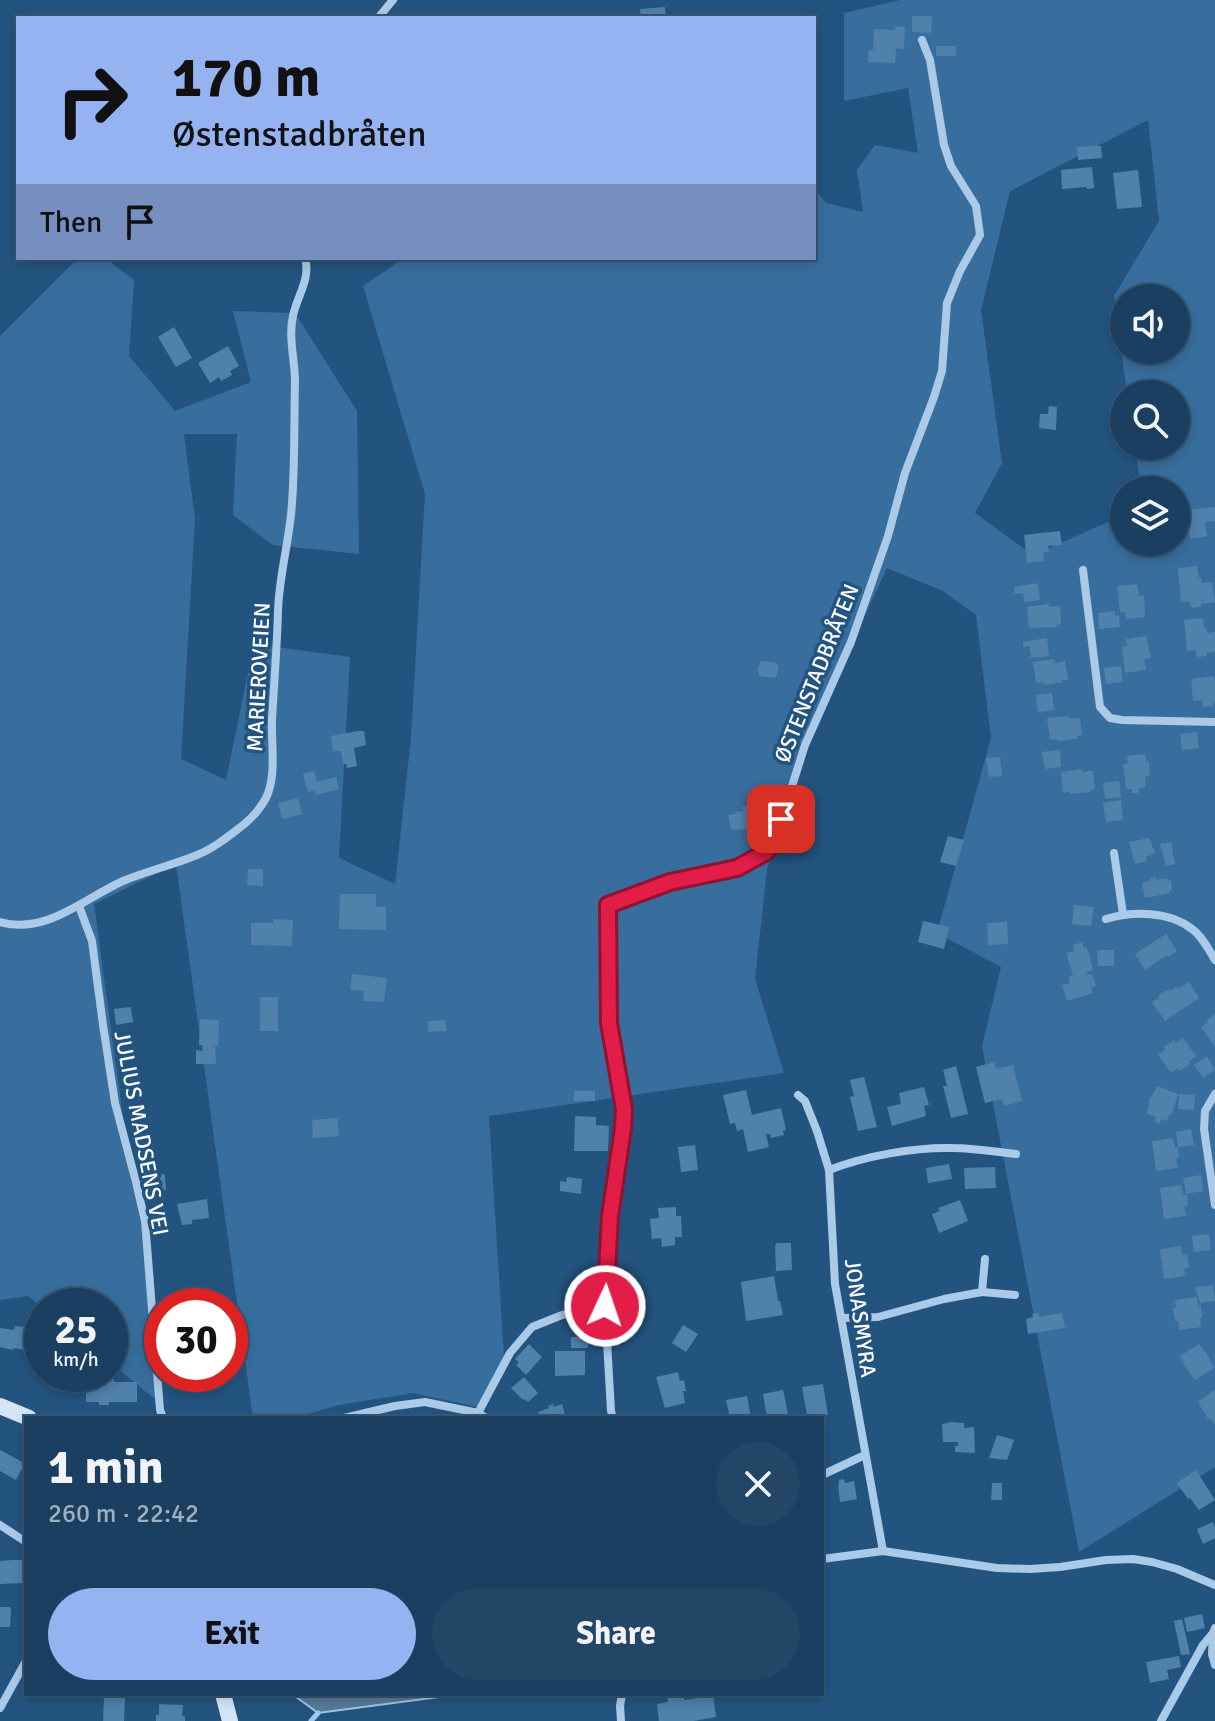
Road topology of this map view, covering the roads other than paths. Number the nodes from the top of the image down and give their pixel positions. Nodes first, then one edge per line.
1 (393, 0) edge
2 (380, 16) edge
3 (922, 40) dead end
4 (305, 260) edge
5 (1083, 570) dead end
6 (1215, 722) edge
7 (1114, 853) dead end
8 (79, 906) junction
9 (1123, 914) junction
10 (1106, 919) dead end
11 (0, 922) edge
12 (1215, 960) edge
13 (1215, 1094) edge
14 (798, 1095) dead end
15 (1016, 1154) dead end
16 (829, 1170) junction
17 (1215, 1205) edge
18 (985, 1259) dead end
19 (982, 1292) junction
20 (1015, 1295) dead end
21 (605, 1306) junction
22 (842, 1318) junction
23 (0, 1406) edge
24 (482, 1415) edge
25 (24, 1416) edge
26 (162, 1416) edge
27 (352, 1416) edge
28 (612, 1416) edge
29 (865, 1455) junction
30 (824, 1474) edge
31 (0, 1525) edge
32 (24, 1541) edge
33 (883, 1551) junction
34 (824, 1559) edge
35 (1215, 1585) edge
36 (1214, 1631) edge
37 (24, 1665) edge
38 (1215, 1665) edge
39 (224, 1696) edge
40 (622, 1696) edge
41 (0, 1708) edge
42 (230, 1721) edge
43 (621, 1721) edge
44 (1161, 1721) edge

1 - 2 street
3 - 21 street, ØSTENSTADBRÅTEN
4 - 8 street, MARIEROVEIEN
5 - 6 street
7 - 9 street
8 - 11 street, MARIEROVEIEN
8 - 26 street, JULIUS MADSENS VEI
9 - 10 street
9 - 12 street
13 - 17 street
14 - 16 street, JONASMYRA
15 - 16 street
16 - 22 street, JONASMYRA
18 - 19 street
19 - 20 street
19 - 22 street
21 - 24 street
21 - 28 street, ØSTENSTADBRÅTEN
22 - 29 street, JONASMYRA
23 - 25 main road
24 - 27 street
29 - 30 street
29 - 33 street, JONASMYRA
31 - 32 street
33 - 34 street
33 - 35 street
36 - 38 street
36 - 44 street
37 - 41 street
39 - 42 main road
40 - 43 street

